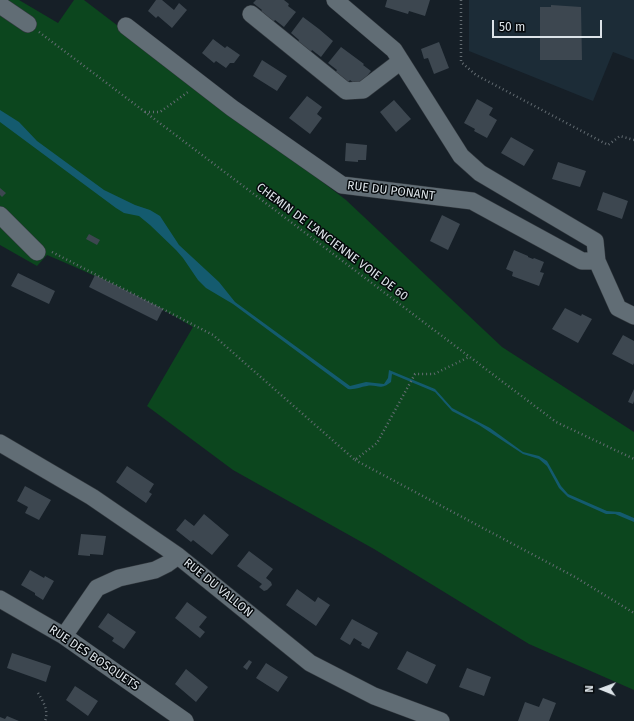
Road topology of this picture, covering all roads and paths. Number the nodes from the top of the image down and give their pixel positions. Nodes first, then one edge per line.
1 (335, 0) edge
2 (461, 0) edge
3 (0, 5) edge
4 (251, 14) dead end
5 (28, 24) joint
6 (126, 26) dead end
7 (401, 61) junction
8 (189, 91) dead end
9 (145, 112) junction
10 (634, 140) edge
11 (0, 216) edge
12 (37, 252) joint
13 (597, 261) junction
14 (634, 316) edge
15 (469, 357) junction
16 (0, 443) edge
17 (634, 459) edge
18 (355, 460) junction
19 (178, 556) junction
20 (0, 599) edge
21 (634, 613) edge
22 (64, 636) junction
23 (38, 693) dead end
24 (45, 721) edge
25 (184, 721) edge
26 (441, 721) edge

1 - 7 street
2 - 10 path
3 - 5 street
4 - 7 street
5 - 9 path, CHEMIN DE L'ANCIENNE VOIE DE 60
6 - 13 street, RUE DU PONANT
7 - 13 street
8 - 9 path
9 - 15 path, CHEMIN DE L'ANCIENNE VOIE DE 60
11 - 12 street
12 - 18 path
13 - 14 street
15 - 17 path, CHEMIN DE L'ANCIENNE VOIE DE 60
15 - 18 path
16 - 19 street, RUE DU VALLON
18 - 21 path
19 - 22 street
19 - 26 street, RUE DU VALLON
20 - 22 street, RUE DES BOSQUETS
22 - 25 street, RUE DES BOSQUETS
23 - 24 path

